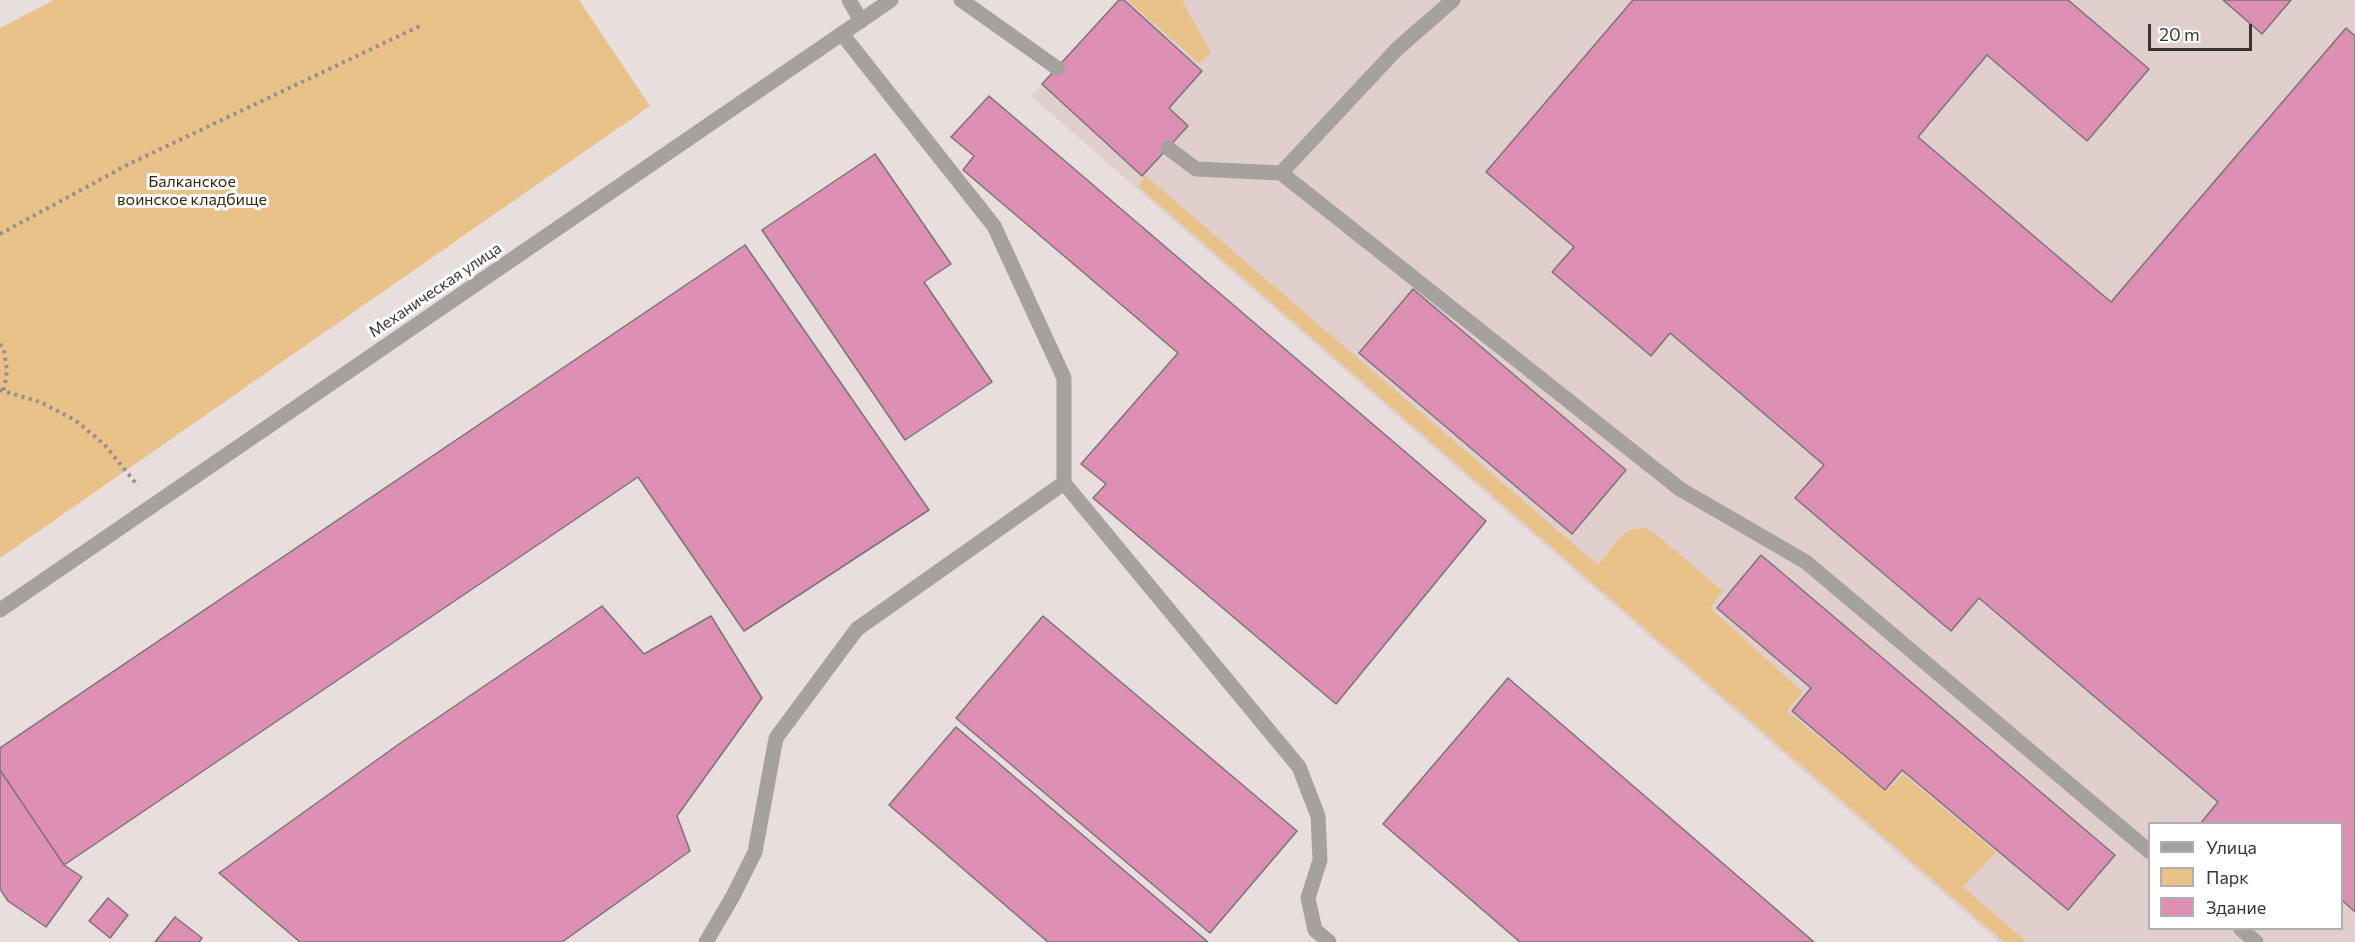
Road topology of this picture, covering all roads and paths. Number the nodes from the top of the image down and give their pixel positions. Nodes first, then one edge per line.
1 (849, 0) edge
2 (891, 0) edge
3 (960, 0) edge
4 (1453, 0) edge
5 (861, 21) junction
6 (422, 24) dead end
7 (842, 34) junction
8 (1057, 68) dead end
9 (1168, 148) dead end
10 (1281, 173) junction
11 (0, 234) edge
12 (0, 344) edge
13 (2, 390) edge
14 (1064, 483) junction
15 (140, 490) dead end
16 (0, 610) edge
17 (2148, 850) edge
18 (2242, 930) edge
19 (705, 942) edge
20 (1329, 942) edge
21 (2256, 942) edge

1 - 5 street
2 - 5 street, Механическая улица
3 - 8 street
4 - 10 street
5 - 7 street, Механическая улица
6 - 11 path
7 - 14 street
7 - 16 street, Механическая улица
9 - 10 street
10 - 17 street
12 - 13 path
13 - 15 path
14 - 19 street
14 - 20 street
18 - 21 street

